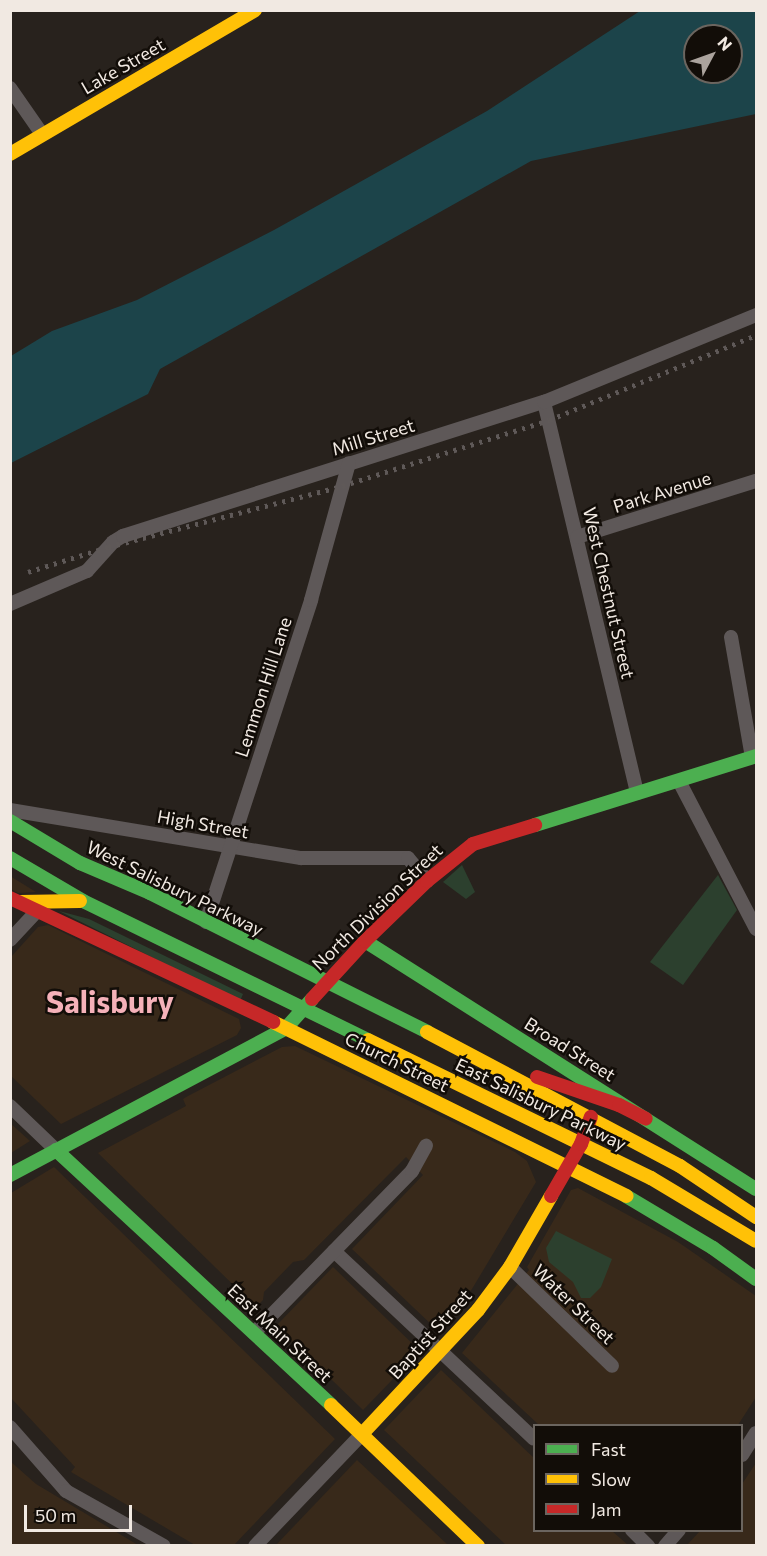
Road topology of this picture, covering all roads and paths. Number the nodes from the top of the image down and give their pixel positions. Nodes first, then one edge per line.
1 (255, 10) edge
2 (10, 88) edge
3 (42, 134) junction
4 (10, 154) edge
5 (756, 315) edge
6 (544, 402) junction
7 (349, 463) junction
8 (756, 482) edge
9 (578, 537) junction
10 (10, 604) edge
11 (730, 637) dead end
12 (754, 757) edge
13 (679, 781) junction
14 (637, 793) junction
15 (10, 810) edge
16 (10, 821) edge
17 (230, 846) junction
18 (10, 858) edge
19 (427, 881) junction
20 (15, 900) edge
21 (83, 901) junction
22 (38, 910) junction
23 (206, 922) junction
24 (756, 929) edge
25 (10, 940) edge
26 (365, 941) junction
27 (325, 982) junction
28 (304, 1007) junction
29 (286, 1028) junction
30 (473, 1054) junction
31 (10, 1106) edge
32 (591, 1118) junction
33 (646, 1119) junction
34 (581, 1144) junction
35 (426, 1146) dead end
36 (56, 1150) junction
37 (567, 1167) junction
38 (10, 1175) edge
39 (756, 1189) edge
40 (756, 1217) edge
41 (756, 1241) edge
42 (334, 1251) junction
43 (510, 1267) junction
44 (756, 1279) edge
45 (254, 1333) junction
46 (440, 1350) junction
47 (612, 1366) dead end
48 (10, 1427) edge
49 (756, 1433) edge
50 (362, 1434) junction
51 (533, 1438) edge
52 (743, 1452) edge
53 (634, 1532) edge
54 (677, 1532) edge
55 (164, 1545) edge
56 (255, 1545) edge
57 (478, 1545) edge
58 (648, 1545) edge
59 (665, 1545) edge

1 - 3 street, Lake Street
2 - 3 street
3 - 4 street, Lake Street
5 - 6 street, Mill Street
6 - 7 street, Mill Street
6 - 9 street, West Chestnut Street
7 - 10 street, Mill Street
7 - 17 street, Lemmon Hill Lane
8 - 9 street, Park Avenue
9 - 14 street, West Chestnut Street
11 - 12 street
12 - 13 street, North Division Street
13 - 14 street, North Division Street
13 - 24 street
14 - 19 street, North Division Street
15 - 17 street, High Street
16 - 23 street, West Salisbury Parkway
17 - 19 street, High Street
17 - 23 street, Lemmon Hill Lane
18 - 21 street
19 - 26 street, North Division Street
20 - 21 street
20 - 22 street, Church Street
21 - 28 street
22 - 25 street
22 - 29 street, Church Street
23 - 27 street, West Salisbury Parkway
26 - 27 street, North Division Street
26 - 33 street, Broad Street
27 - 28 street, North Division Street
27 - 30 street, East Salisbury Parkway
28 - 29 street, North Division Street
28 - 34 street, East Salisbury Parkway
29 - 36 street, North Division Street
29 - 37 street, Church Street
30 - 32 street, East Salisbury Parkway
30 - 33 street
31 - 36 street
32 - 34 street, Baptist Street
32 - 40 street, East Salisbury Parkway
33 - 39 street, Broad Street
34 - 37 street, Baptist Street
34 - 41 street, East Salisbury Parkway
35 - 42 street
36 - 38 street, North Division Street
36 - 45 street, East Main Street
37 - 43 street, Baptist Street
37 - 44 street, Church Street
42 - 45 street
42 - 46 street
43 - 46 street, Baptist Street
43 - 47 street, Water Street
45 - 50 street, East Main Street
46 - 50 street, Baptist Street
46 - 51 street
48 - 55 street
49 - 52 street
50 - 56 street, Baptist Street
50 - 57 street, East Main Street
53 - 58 street
54 - 59 street

